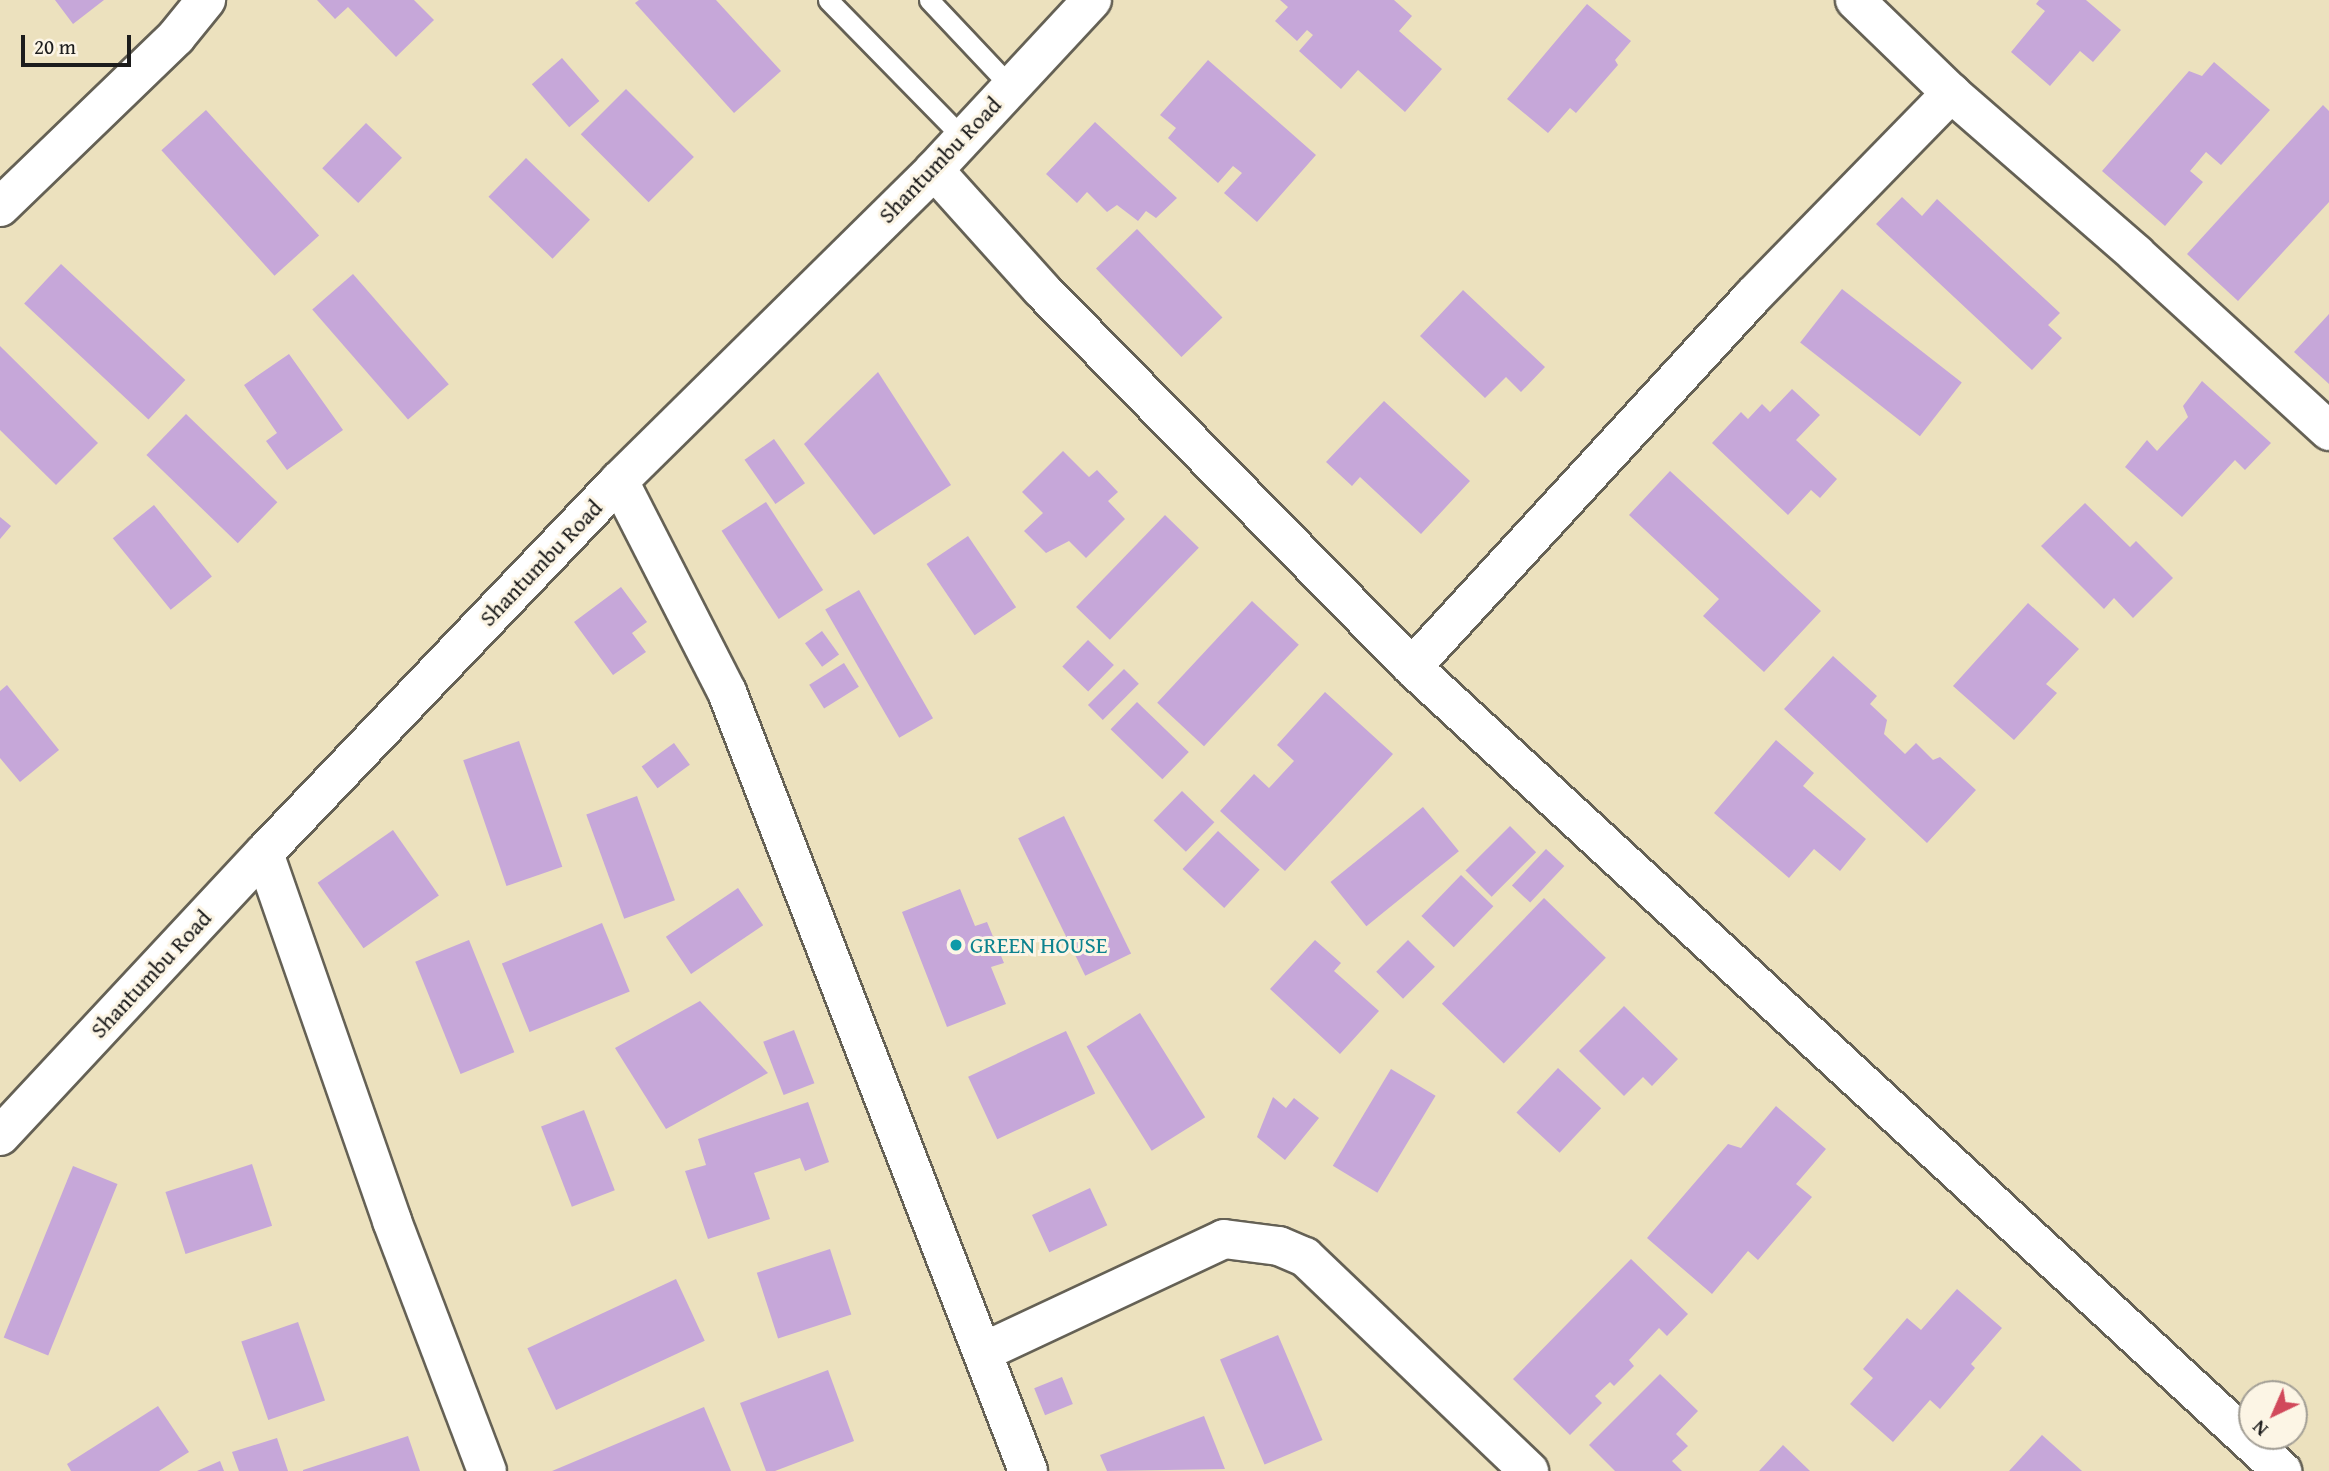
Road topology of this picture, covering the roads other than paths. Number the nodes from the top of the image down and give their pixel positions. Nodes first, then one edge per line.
1 (206, 0) edge
2 (828, 0) edge
3 (929, 0) edge
4 (1092, 0) edge
5 (1855, 0) edge
6 (1011, 87) junction
7 (1951, 93) junction
8 (963, 138) junction
9 (934, 170) junction
10 (0, 207) edge
11 (2329, 431) edge
12 (619, 481) junction
13 (1412, 667) junction
14 (264, 853) junction
15 (0, 1136) edge
16 (983, 1352) junction
17 (487, 1471) edge
18 (1028, 1471) edge
19 (1529, 1471) edge
20 (2282, 1471) edge

1 - 10 street
2 - 8 lane
3 - 6 lane
4 - 6 street, Shantumbu Road
5 - 7 street
6 - 8 street, Shantumbu Road
7 - 11 street
7 - 13 street
8 - 9 street, Shantumbu Road
9 - 12 street, Shantumbu Road
9 - 13 street
12 - 14 street, Shantumbu Road
12 - 16 street
13 - 20 street
14 - 15 street, Shantumbu Road
14 - 17 street
16 - 18 street
16 - 19 street

